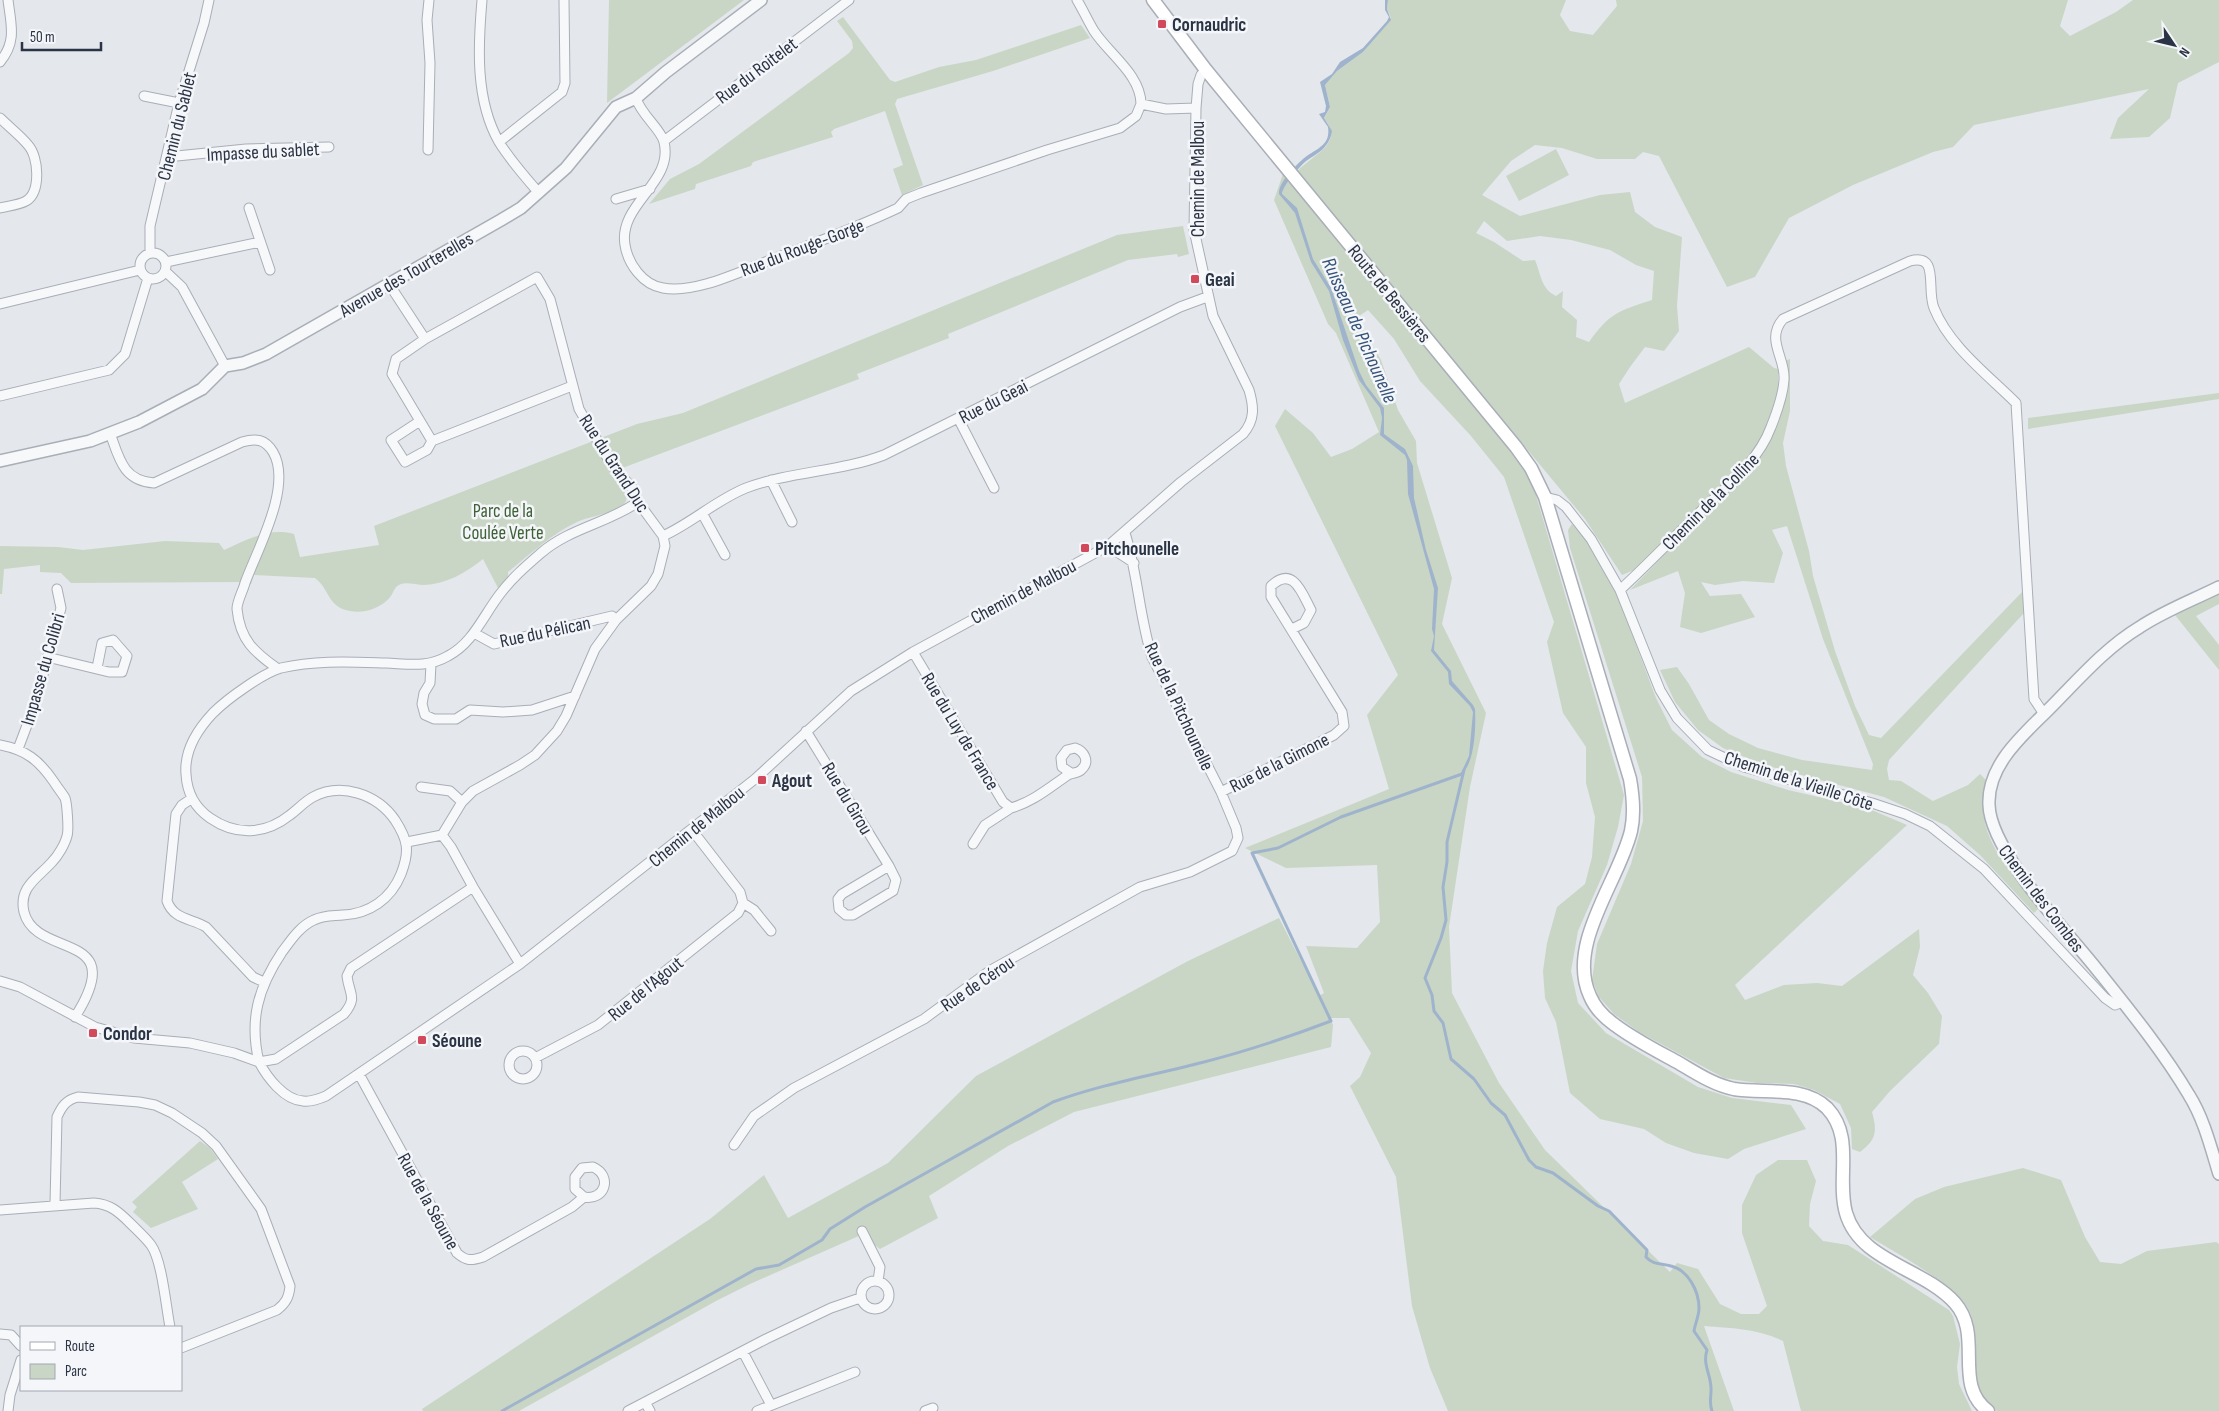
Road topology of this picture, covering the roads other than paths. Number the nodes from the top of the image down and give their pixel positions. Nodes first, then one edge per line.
1 (8, 0) edge
2 (209, 0) edge
3 (429, 0) edge
4 (482, 0) edge
5 (564, 0) edge
6 (761, 0) edge
7 (849, 0) edge
8 (1077, 0) edge
9 (1153, 0) edge
10 (0, 62) edge
11 (1206, 70) junction
12 (144, 96) dead end
13 (636, 98) junction
14 (179, 103) junction
15 (1141, 104) junction
16 (1196, 108) junction
17 (0, 118) edge
18 (664, 141) junction
19 (499, 142) junction
20 (329, 147) dead end
21 (428, 150) dead end
22 (167, 157) junction
23 (650, 189) junction
24 (539, 193) junction
25 (616, 199) dead end
26 (0, 208) edge
27 (249, 208) dead end
28 (260, 242) junction
29 (150, 252) junction
30 (166, 267) junction
31 (140, 270) junction
32 (270, 270) dead end
33 (148, 278) junction
34 (389, 284) junction
35 (1207, 297) junction
36 (0, 304) edge
37 (425, 339) junction
38 (225, 366) junction
39 (572, 386) junction
40 (0, 396) edge
41 (958, 418) junction
42 (420, 421) junction
43 (110, 433) junction
44 (432, 441) junction
45 (0, 460) edge
46 (771, 480) junction
47 (994, 488) dead end
48 (1545, 497) junction
49 (638, 502) junction
50 (702, 513) junction
51 (792, 522) dead end
52 (1125, 532) junction
53 (663, 536) junction
54 (1108, 546) junction
55 (725, 555) dead end
56 (1134, 563) junction
57 (2219, 587) edge
58 (57, 589) dead end
59 (1620, 590) junction
60 (616, 620) junction
61 (1292, 629) junction
62 (474, 633) junction
63 (914, 652) junction
64 (47, 657) junction
65 (431, 664) junction
66 (96, 668) dead end
67 (278, 669) junction
68 (575, 696) junction
69 (2044, 714) junction
70 (806, 731) junction
71 (0, 745) edge
72 (18, 749) junction
73 (1071, 773) dead end
74 (421, 787) dead end
75 (1221, 792) junction
76 (191, 799) junction
77 (462, 802) junction
78 (1011, 808) junction
79 (692, 830) junction
80 (442, 835) junction
81 (407, 842) junction
82 (972, 844) dead end
83 (1236, 845) joint
84 (888, 866) junction
85 (473, 887) junction
86 (744, 903) junction
87 (770, 931) dead end
88 (520, 964) junction
89 (0, 981) edge
90 (264, 982) junction
91 (2122, 1002) junction
92 (75, 1017) junction
93 (535, 1058) dead end
94 (259, 1062) junction
95 (359, 1074) junction
96 (734, 1145) dead end
97 (2219, 1174) edge
98 (584, 1198) dead end
99 (55, 1204) junction
100 (0, 1210) edge
101 (862, 1231) dead end
102 (878, 1281) junction
103 (860, 1298) junction
104 (170, 1326) edge
105 (0, 1334) edge
106 (20, 1345) edge
107 (182, 1348) edge
108 (743, 1352) junction
109 (20, 1363) edge
110 (855, 1372) dead end
111 (645, 1402) junction
112 (771, 1405) junction
113 (8, 1411) edge
114 (628, 1411) edge
115 (650, 1411) edge
116 (756, 1411) edge
117 (1988, 1411) edge

1 - 10 street
2 - 14 street, Chemin du Sablet
3 - 21 street
4 - 19 street
5 - 19 street
6 - 13 street, Avenue des Tourterelles
7 - 18 street, Rue du Roitelet
8 - 15 street
9 - 11 main road, Route de Bessières
11 - 16 street, Chemin de Malbou
11 - 48 main road, Route de Bessières
12 - 14 street
13 - 18 street
13 - 24 street, Avenue des Tourterelles
14 - 22 street, Chemin du Sablet
15 - 16 street
15 - 23 street, Rue du Rouge-Gorge
16 - 35 street, Chemin de Malbou
17 - 26 street
18 - 23 street, Rue du Rouge-Gorge
19 - 24 street
20 - 22 street, Impasse du sablet
22 - 29 street, Chemin du Sablet
23 - 25 street
24 - 34 street, Avenue des Tourterelles
27 - 28 street
28 - 30 street
28 - 32 street
29 - 30 street
29 - 31 street
30 - 33 street
30 - 38 street
31 - 33 street
31 - 36 street
33 - 40 street
34 - 37 street
34 - 38 street, Avenue des Tourterelles
35 - 41 street, Rue du Geai
35 - 52 street, Chemin de Malbou
37 - 39 street, Rue du Grand Duc
37 - 42 street, Rue du Grand Duc
38 - 43 street
39 - 44 street
39 - 49 street, Rue du Grand Duc
41 - 46 street, Rue du Geai
41 - 47 street
42 - 44 street, Rue du Grand Duc
42 - 44 street
43 - 45 street
43 - 67 street
46 - 50 street, Rue du Geai
46 - 51 street
48 - 59 street, Chemin de la Vieille Côte
48 - 117 main road, Route de Bessières
49 - 53 street, Rue du Grand Duc
49 - 62 street
50 - 53 street, Rue du Geai
50 - 55 street
52 - 54 street, Chemin de Malbou
52 - 56 street, Rue de la Pitchounelle
53 - 60 street
54 - 56 street
54 - 63 street, Chemin de Malbou
56 - 75 street, Rue de la Pitchounelle
57 - 69 street, Chemin des Combes
58 - 64 street, Impasse du Colibri
59 - 69 street, Chemin de la Colline
59 - 91 street, Chemin de la Vieille Côte
60 - 62 street, Rue du Pélican
60 - 68 street
61 - 61 street, Rue de la Gimone
61 - 75 street, Rue de la Gimone
62 - 65 street
63 - 70 street, Chemin de Malbou
63 - 78 street, Rue du Luy de France
64 - 66 street
64 - 72 street, Impasse du Colibri
65 - 67 street
65 - 68 street
67 - 76 street
68 - 77 street
69 - 91 street, Chemin des Combes
70 - 79 street, Chemin de Malbou
70 - 84 street, Rue du Girou
71 - 72 street
72 - 92 street
73 - 78 street, Rue du Luy de France
74 - 77 street
75 - 83 street, Rue de la Pitchounelle
76 - 81 street
76 - 90 street
77 - 80 street
78 - 82 street, Rue du Luy de France
79 - 86 street
79 - 88 street, Chemin de Malbou
80 - 81 street
80 - 85 street
81 - 90 street
83 - 96 street, Rue de Cérou
84 - 84 street, Rue du Girou
85 - 88 street
85 - 94 street
86 - 87 street
86 - 93 street, Rue de l'Agout
88 - 95 street, Chemin de Malbou
89 - 92 street
90 - 94 street
91 - 97 street, Chemin des Combes
92 - 94 street
94 - 95 street, Chemin de Malbou
95 - 98 street, Rue de la Séoune
99 - 100 street
99 - 104 street
99 - 107 street
101 - 102 street
102 - 103 street
102 - 103 street
103 - 108 street
105 - 106 street
108 - 111 street
108 - 112 street
109 - 113 street
110 - 112 street
111 - 114 street
111 - 115 street
112 - 116 street

